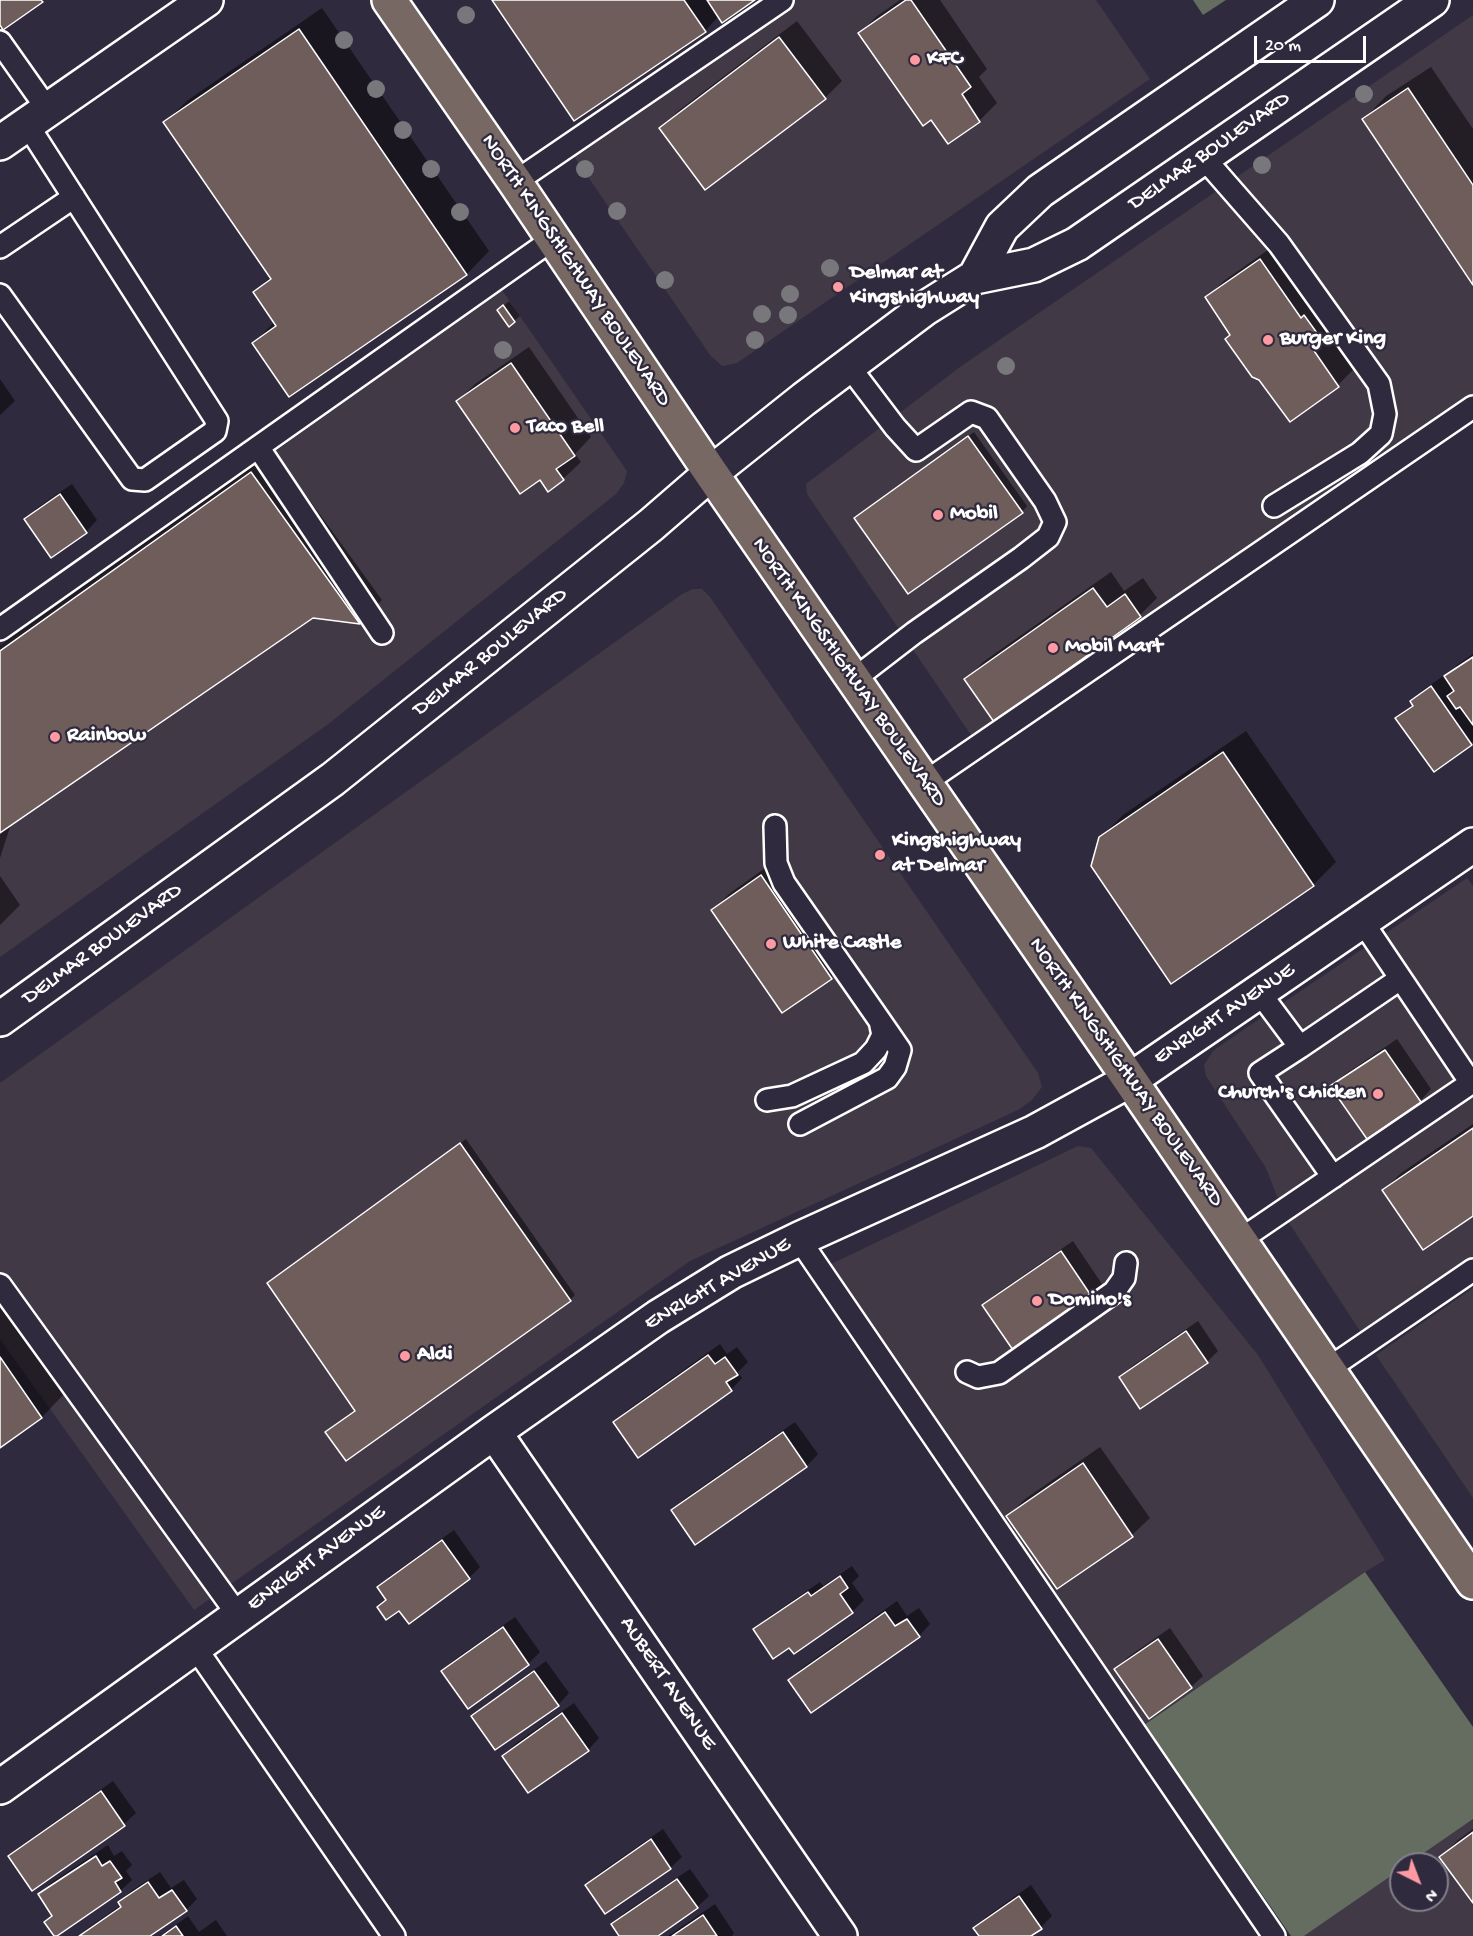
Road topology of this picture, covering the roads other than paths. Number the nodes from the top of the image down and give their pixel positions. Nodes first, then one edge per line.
1 (206, 0) edge
2 (389, 0) edge
3 (782, 0) edge
4 (1317, 0) edge
5 (1432, 0) edge
6 (0, 42) edge
7 (37, 117) junction
8 (0, 143) edge
9 (1203, 157) junction
10 (515, 182) junction
11 (74, 197) junction
12 (553, 239) junction
13 (0, 247) edge
14 (975, 277) junction
15 (0, 295) edge
16 (848, 365) junction
17 (1473, 407) edge
18 (258, 447) junction
19 (711, 473) junction
20 (1274, 506) dead end
21 (0, 628) edge
22 (382, 633) dead end
23 (853, 680) junction
24 (924, 783) junction
25 (775, 826) dead end
26 (1473, 845) edge
27 (1362, 921) junction
28 (1400, 979) junction
29 (1259, 992) junction
30 (0, 1019) edge
31 (880, 1021) junction
32 (1300, 1047) junction
33 (1130, 1080) junction
34 (767, 1100) dead end
35 (800, 1124) dead end
36 (1333, 1177) junction
37 (799, 1239) junction
38 (1239, 1240) junction
39 (1126, 1263) dead end
40 (1473, 1270) edge
41 (0, 1285) edge
42 (1328, 1369) junction
43 (967, 1372) dead end
44 (494, 1432) junction
45 (1473, 1582) edge
46 (238, 1615) junction
47 (195, 1647) junction
48 (0, 1787) edge
49 (394, 1936) edge
50 (840, 1936) edge
51 (1274, 1936) edge

1 - 7 street
2 - 10 main road, NORTH KINGSHIGHWAY BOULEVARD
3 - 10 lane
4 - 14 street, DELMAR BOULEVARD
5 - 9 street, DELMAR BOULEVARD
6 - 7 lane
7 - 8 street
7 - 11 lane
9 - 14 street, DELMAR BOULEVARD
9 - 20 lane
10 - 12 main road, NORTH KINGSHIGHWAY BOULEVARD
11 - 13 lane
11 - 15 lane
12 - 18 lane
12 - 19 main road, NORTH KINGSHIGHWAY BOULEVARD
14 - 16 street, DELMAR BOULEVARD
16 - 19 street, DELMAR BOULEVARD
16 - 23 lane
17 - 24 lane
18 - 21 lane
18 - 22 lane
19 - 23 main road, NORTH KINGSHIGHWAY BOULEVARD
19 - 30 street, DELMAR BOULEVARD
23 - 24 main road, NORTH KINGSHIGHWAY BOULEVARD
24 - 33 main road, NORTH KINGSHIGHWAY BOULEVARD
25 - 31 lane
26 - 27 street, ENRIGHT AVENUE
27 - 28 lane
27 - 29 street, ENRIGHT AVENUE
28 - 32 lane
28 - 36 lane
29 - 32 lane
29 - 33 street, ENRIGHT AVENUE
31 - 34 lane
31 - 35 lane
32 - 36 lane
33 - 37 street, ENRIGHT AVENUE
33 - 38 main road, NORTH KINGSHIGHWAY BOULEVARD
36 - 38 lane
37 - 44 street, ENRIGHT AVENUE
37 - 51 lane
38 - 42 main road, NORTH KINGSHIGHWAY BOULEVARD
39 - 43 lane
40 - 42 lane
41 - 46 lane
42 - 45 main road, NORTH KINGSHIGHWAY BOULEVARD
44 - 46 street, ENRIGHT AVENUE
44 - 50 street, AUBERT AVENUE
46 - 47 street, ENRIGHT AVENUE
47 - 48 street, ENRIGHT AVENUE
47 - 49 lane

